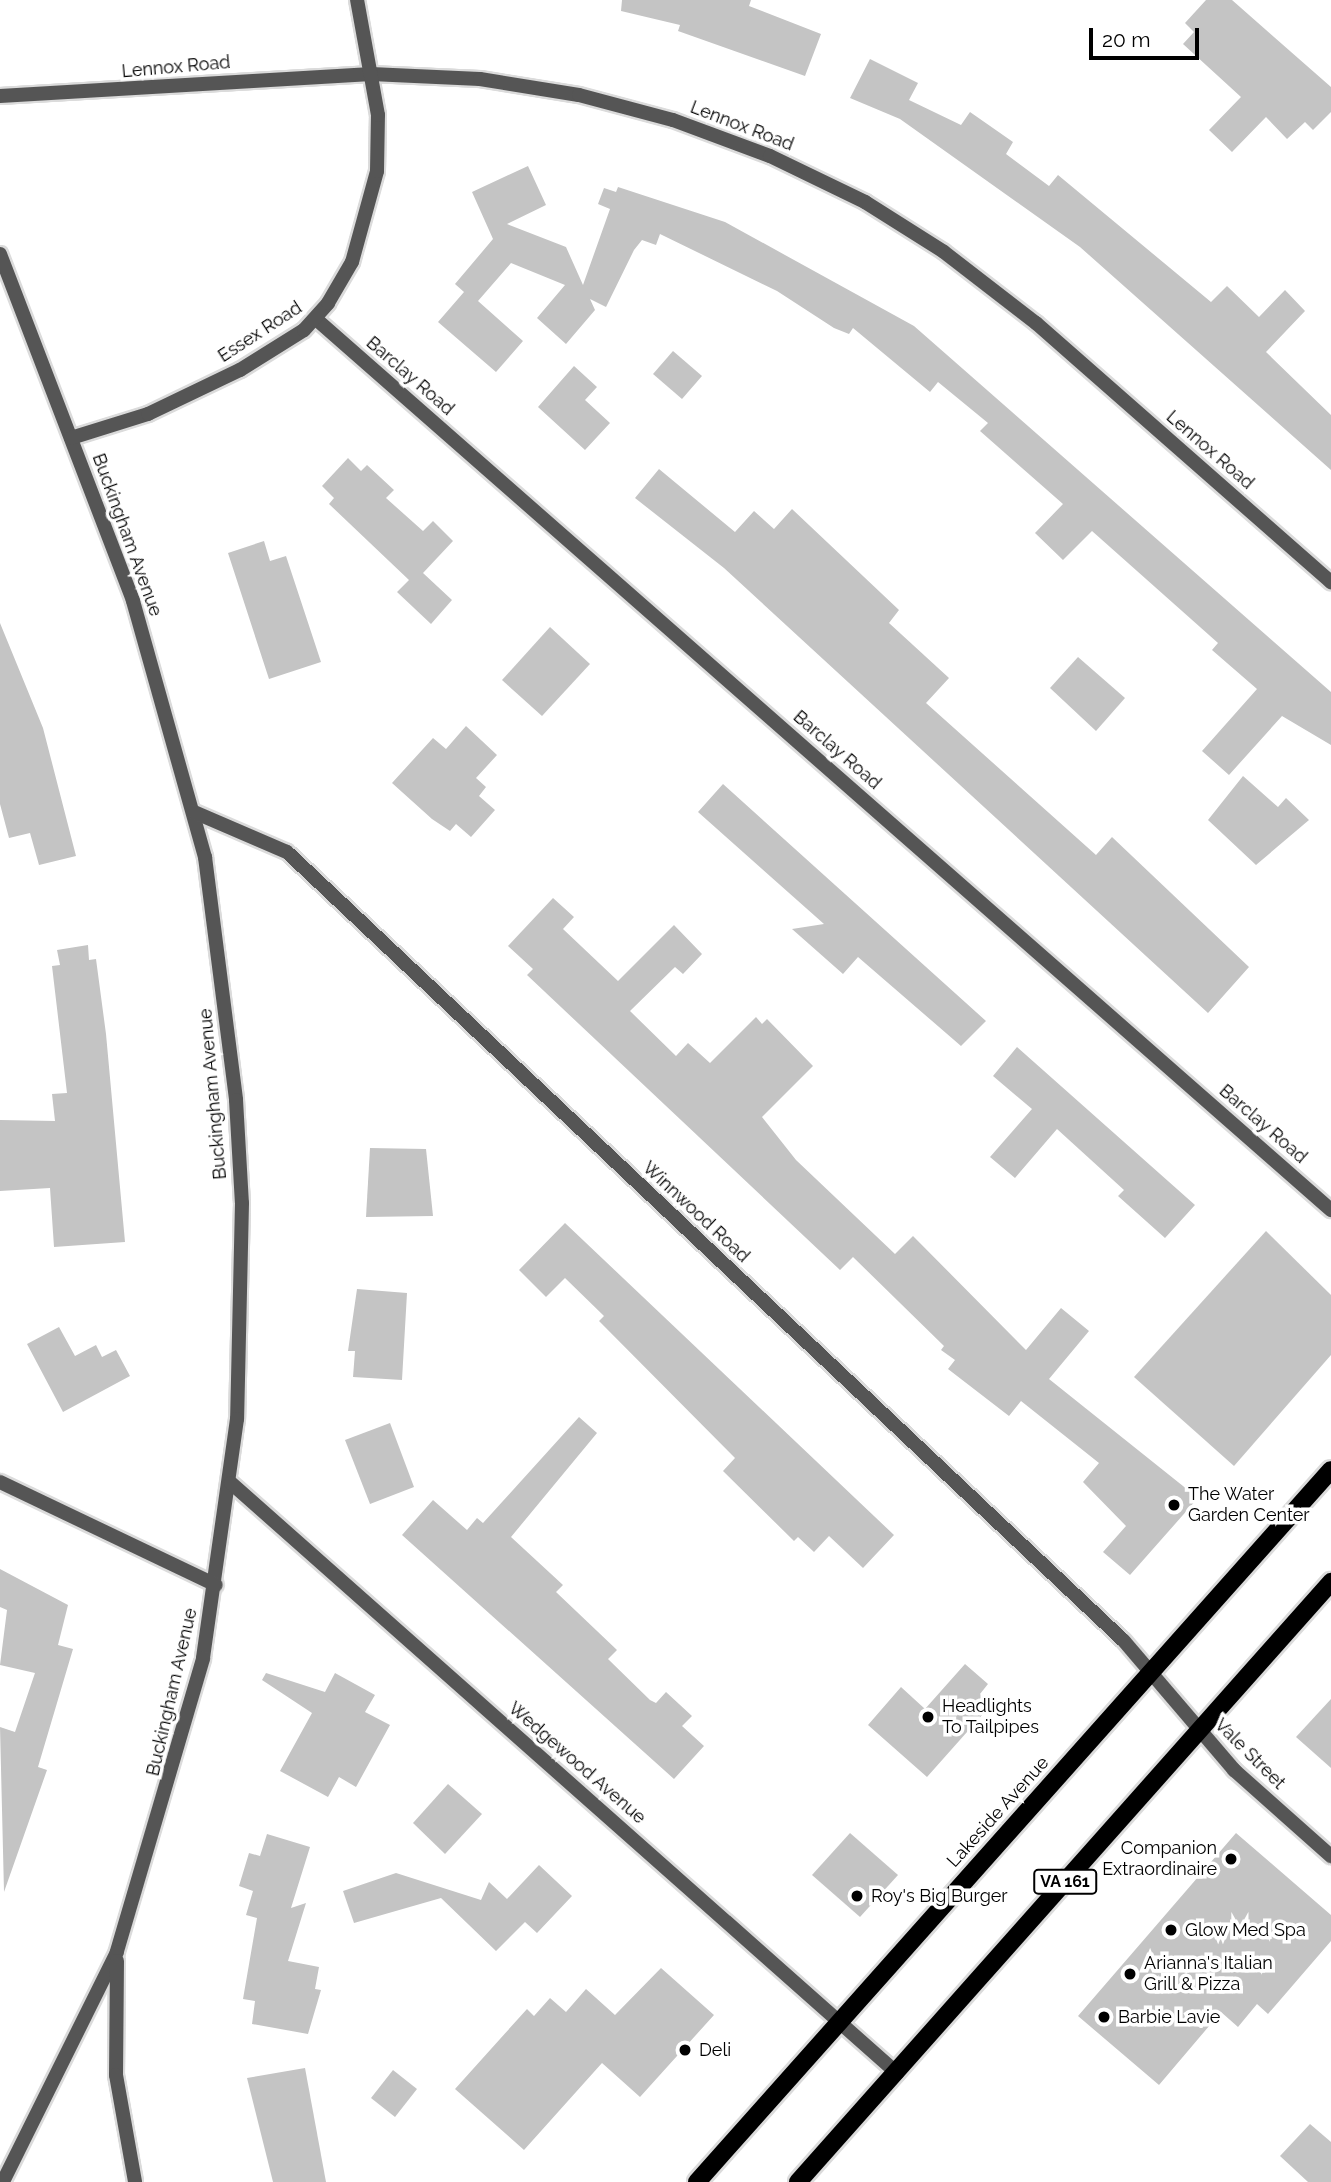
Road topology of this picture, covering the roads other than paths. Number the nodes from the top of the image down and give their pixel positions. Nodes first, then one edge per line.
1 (357, 0) edge
2 (371, 74) junction
3 (0, 96) edge
4 (0, 254) edge
5 (316, 319) junction
6 (71, 438) junction
7 (1331, 582) edge
8 (194, 812) junction
9 (1331, 1210) edge
10 (1331, 1470) edge
11 (0, 1482) edge
12 (231, 1483) junction
13 (1331, 1582) edge
14 (216, 1585) junction
15 (1150, 1673) junction
16 (1199, 1730) junction
17 (1331, 1856) edge
18 (117, 1952) junction
19 (838, 2023) junction
20 (897, 2073) junction
21 (3, 2182) edge
22 (135, 2182) edge
23 (697, 2182) edge
24 (798, 2182) edge

1 - 2 street, Essex Road
2 - 3 street, Lennox Road
2 - 5 street, Essex Road
2 - 7 street, Lennox Road
4 - 6 street, Buckingham Avenue
5 - 6 street, Essex Road
5 - 9 street, Barclay Road
6 - 8 street, Buckingham Avenue
8 - 12 street, Buckingham Avenue
8 - 15 street, Winnwood Road
10 - 15 main road, Lakeside Avenue
11 - 14 street
12 - 14 street, Buckingham Avenue
12 - 19 street, Wedgewood Avenue
13 - 16 main road, VA 161
14 - 18 street, Buckingham Avenue
15 - 16 street, Vale Street
15 - 19 main road, Lakeside Avenue
16 - 17 street, Vale Street
16 - 20 main road, VA 161
18 - 21 street, Buckingham Avenue
18 - 22 street, Buckingham Avenue
19 - 20 street, Wedgewood Avenue
19 - 23 main road, Lakeside Avenue
20 - 24 main road, VA 161

